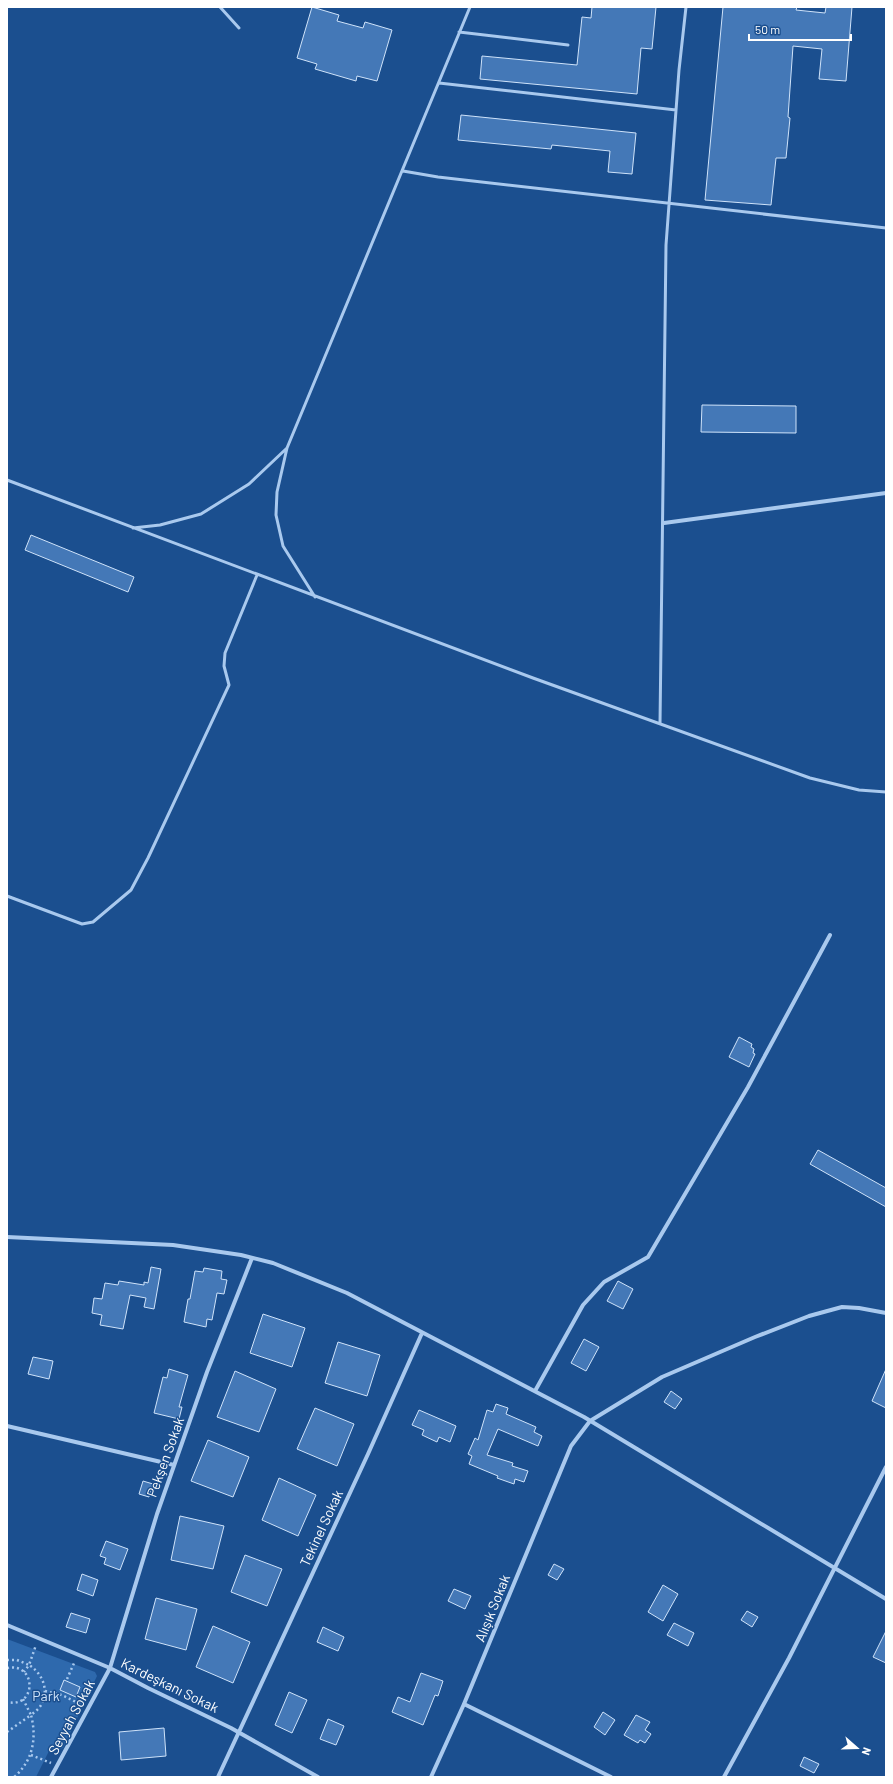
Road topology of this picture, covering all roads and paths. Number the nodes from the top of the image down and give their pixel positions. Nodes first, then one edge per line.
1 (220, 7) edge
2 (470, 7) edge
3 (686, 7) edge
4 (239, 28) dead end
5 (459, 32) junction
6 (568, 45) dead end
7 (439, 83) junction
8 (676, 110) junction
9 (403, 171) junction
10 (669, 204) junction
11 (886, 228) edge
12 (287, 448) junction
13 (7, 480) edge
14 (886, 493) edge
15 (664, 524) junction
16 (132, 528) junction
17 (257, 575) junction
18 (315, 597) junction
19 (660, 724) junction
20 (886, 792) edge
21 (7, 896) edge
22 (830, 935) dead end
23 (7, 1236) edge
24 (252, 1258) junction
25 (886, 1313) edge
26 (422, 1333) junction
27 (534, 1391) junction
28 (590, 1421) junction
29 (7, 1426) edge
30 (174, 1465) junction
31 (886, 1467) edge
32 (834, 1568) junction
33 (886, 1598) edge
34 (7, 1625) edge
35 (38, 1637) junction
36 (78, 1654) junction
37 (7, 1660) edge
38 (29, 1665) junction
39 (7, 1668) edge
40 (110, 1668) junction
41 (24, 1672) junction
42 (68, 1679) dead end
43 (45, 1692) junction
44 (23, 1699) junction
45 (7, 1702) edge
46 (464, 1704) junction
47 (88, 1709) junction
48 (31, 1715) junction
49 (7, 1732) edge
50 (238, 1732) junction
51 (31, 1756) junction
52 (57, 1766) junction
53 (14, 1777) edge
54 (51, 1777) edge
55 (218, 1777) edge
56 (318, 1777) edge
57 (431, 1777) edge
58 (611, 1777) edge
59 (724, 1777) edge

1 - 4 lane
2 - 5 lane
3 - 8 lane
5 - 6 lane
5 - 7 lane
7 - 8 lane
7 - 9 lane
8 - 10 lane
9 - 10 lane
9 - 12 lane
10 - 11 lane
10 - 15 lane
12 - 16 lane
12 - 18 lane
13 - 16 lane
14 - 15 street
15 - 19 lane
16 - 17 lane
17 - 18 lane
17 - 21 lane
18 - 19 lane
19 - 20 lane
22 - 27 street
23 - 24 street
24 - 26 street
24 - 30 street, Pekşen Sokak
25 - 28 street
26 - 27 street
26 - 50 street, Tekinel Sokak
27 - 28 street
28 - 32 street
28 - 46 street, Alışık Sokak
29 - 30 street
30 - 40 street, Pekşen Sokak
31 - 32 street
32 - 33 street
32 - 59 street
34 - 35 street, Kardeşkanı Sokak
35 - 36 street, Kardeşkanı Sokak
35 - 38 path
36 - 40 street, Kardeşkanı Sokak
36 - 42 path
37 - 38 path
38 - 41 path
38 - 43 path
39 - 41 path
40 - 47 street, Seyyah Sokak
40 - 50 street, Kardeşkanı Sokak
41 - 44 path
43 - 47 path
43 - 48 path
44 - 45 path
44 - 48 path
46 - 57 street, Alışık Sokak
46 - 58 street
47 - 52 street, Seyyah Sokak
48 - 49 path
48 - 51 path
50 - 55 street, Tekinel Sokak
50 - 56 street, Kardeşkanı Sokak
51 - 52 path
51 - 53 path
52 - 54 street, Seyyah Sokak

